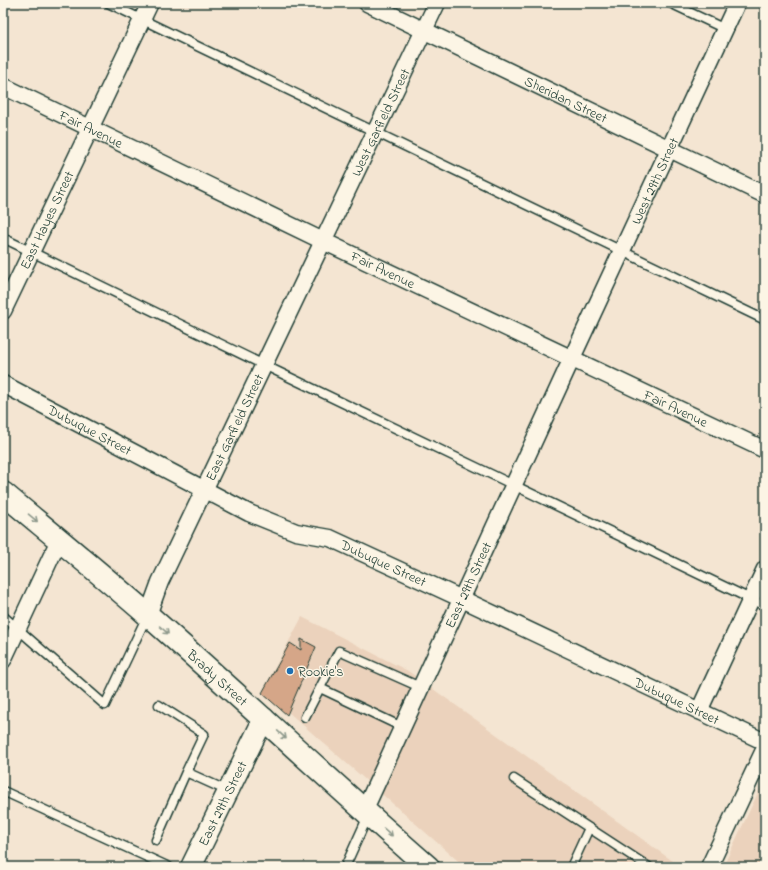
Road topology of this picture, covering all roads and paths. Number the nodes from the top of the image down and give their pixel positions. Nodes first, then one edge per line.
1 (108, 3) edge
2 (150, 3) edge
3 (367, 3) edge
4 (437, 3) edge
5 (670, 3) edge
6 (737, 3) edge
7 (142, 20) junction
8 (725, 29) junction
9 (424, 30) junction
10 (3, 86) edge
11 (90, 128) junction
12 (375, 133) junction
13 (669, 148) junction
14 (765, 195) edge
15 (3, 238) edge
16 (323, 241) junction
17 (622, 251) junction
18 (31, 252) junction
19 (3, 311) edge
20 (765, 320) edge
21 (572, 358) junction
22 (264, 365) junction
23 (3, 384) edge
24 (765, 450) edge
25 (513, 485) junction
26 (204, 490) junction
27 (3, 494) edge
28 (59, 540) junction
29 (765, 569) edge
30 (462, 599) junction
31 (758, 603) edge
32 (148, 615) junction
33 (3, 616) edge
34 (18, 629) junction
35 (4, 654) edge
36 (320, 688) junction
37 (420, 688) junction
38 (159, 705) dead end
39 (699, 711) junction
40 (305, 717) dead end
41 (264, 718) junction
42 (402, 727) junction
43 (765, 742) edge
44 (765, 748) edge
45 (186, 772) junction
46 (514, 779) dead end
47 (3, 791) edge
48 (228, 791) junction
49 (366, 813) junction
50 (590, 828) junction
51 (156, 840) dead end
52 (420, 864) edge
53 (170, 867) edge
54 (191, 867) edge
55 (345, 867) edge
56 (571, 867) edge
57 (650, 867) edge
58 (710, 867) edge

1 - 7 lane
2 - 7 street, East Hayes Street
3 - 9 street, Sheridan Street
4 - 9 street, West Garfield Street
5 - 8 lane
6 - 8 street, West 29th Street
7 - 11 street, East Hayes Street
7 - 12 lane
8 - 13 street, West 29th Street
9 - 12 street, West Garfield Street
9 - 13 street, Sheridan Street
10 - 11 street, Fair Avenue
11 - 16 street, Fair Avenue
11 - 18 street, East Hayes Street
12 - 16 street, West Garfield Street
12 - 17 lane
13 - 14 street, Sheridan Street
13 - 17 street, West 29th Street
15 - 18 lane
16 - 21 street, Fair Avenue
16 - 22 street, East Garfield Street
17 - 20 lane
17 - 21 street, West 29th Street
18 - 19 street, East Hayes Street
18 - 22 lane
21 - 24 street, Fair Avenue
21 - 25 street, East 29th Street
22 - 25 lane
22 - 26 street, East Garfield Street
23 - 26 street, Dubuque Street
25 - 30 street, East 29th Street
25 - 31 lane
26 - 30 street, Dubuque Street
26 - 32 street, East Garfield Street
27 -> 28 highway, Brady Street
28 - 32 highway, Brady Street
28 - 34 street
29 - 31 street
30 - 37 street, East 29th Street
30 - 39 street, Dubuque Street
31 - 39 street
32 - 34 lane
32 -> 41 highway, Brady Street
33 - 34 lane
34 - 35 street
36 - 37 lane
36 - 40 lane
36 - 42 lane
37 - 42 street, East 29th Street
38 - 45 lane
39 - 43 street, Dubuque Street
41 - 48 street, East 29th Street
41 -> 49 highway, Brady Street
42 - 49 street, East 29th Street
44 - 58 street
45 - 48 lane
45 - 51 lane
46 - 50 lane
47 - 53 lane
48 - 54 street, East 29th Street
49 -> 52 highway, Brady Street
49 - 55 lane
50 - 56 lane
50 - 57 lane

